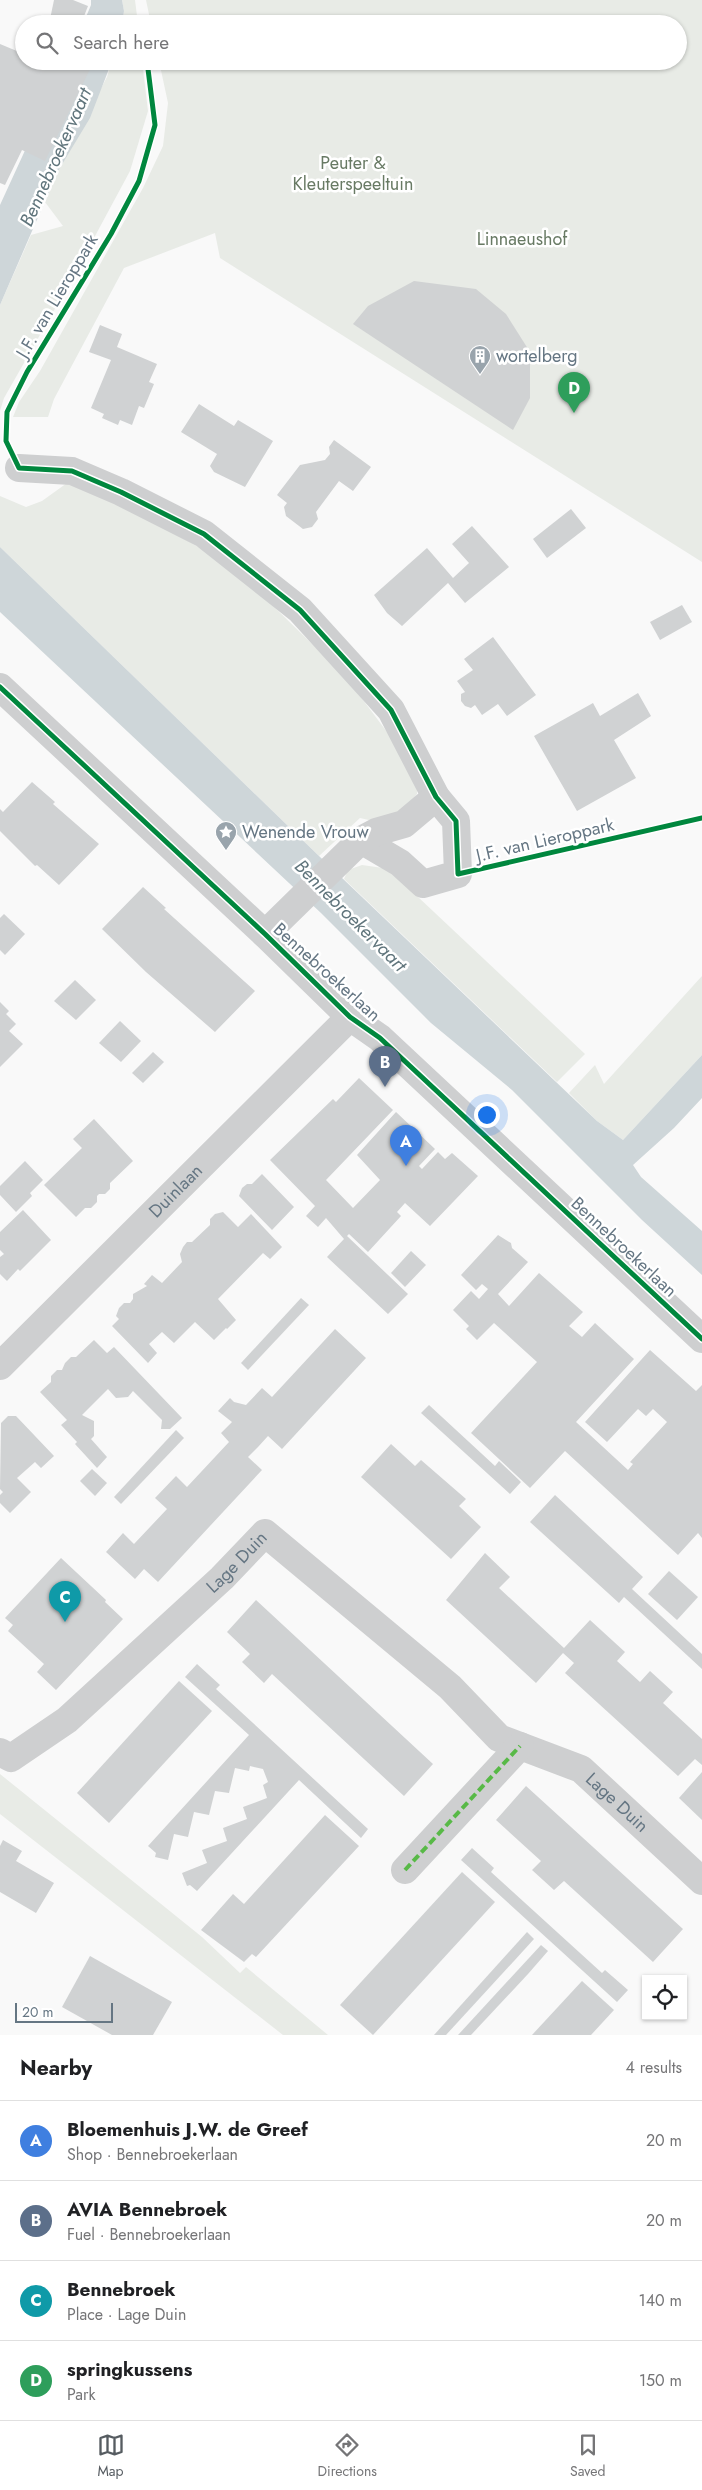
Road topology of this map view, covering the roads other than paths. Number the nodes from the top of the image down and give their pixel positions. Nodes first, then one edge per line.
1 (19, 468) dead end
2 (0, 687) edge
3 (436, 797) junction
4 (352, 849) junction
5 (265, 934) junction
6 (350, 1017) junction
7 (702, 1339) edge
8 (0, 1366) edge
9 (520, 1746) junction
10 (0, 1752) edge
11 (405, 1870) dead end
12 (702, 1881) edge

1 - 3 street, J.F. van Lieroppark
2 - 5 street, Bennebroekerlaan
3 - 4 street
3 - 4 street, J.F. van Lieroppark
4 - 5 street
5 - 6 street, Bennebroekerlaan
6 - 7 street, Bennebroekerlaan
6 - 8 street, Duinlaan
9 - 10 street, Lage Duin
9 - 11 street
9 - 12 street, Lage Duin

